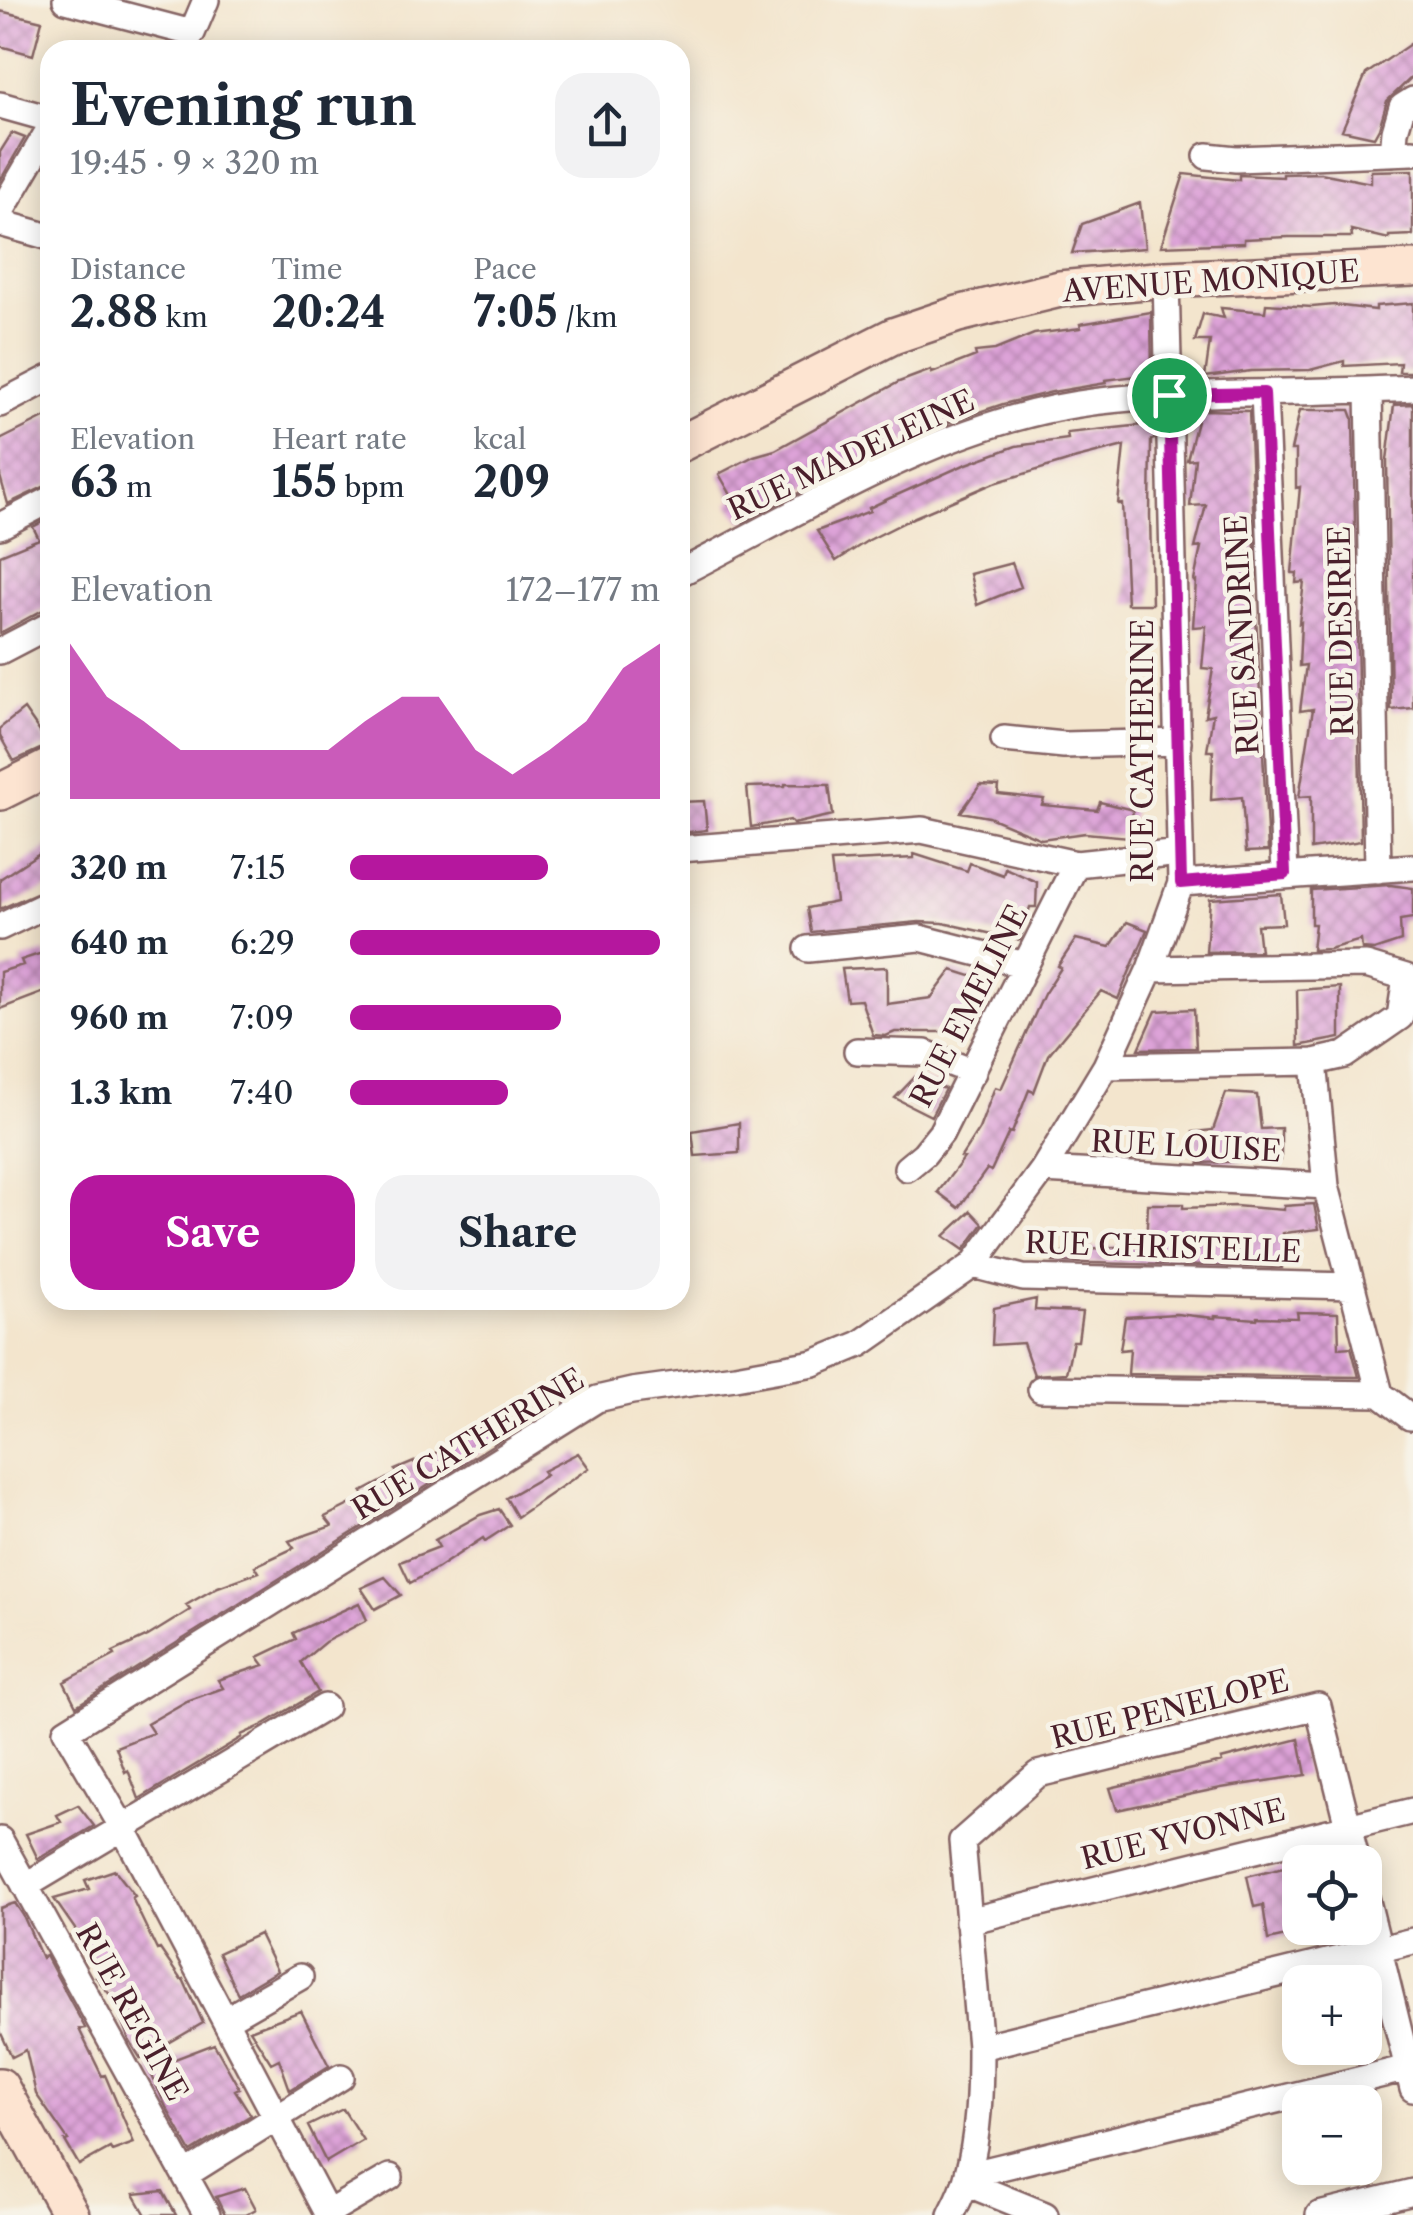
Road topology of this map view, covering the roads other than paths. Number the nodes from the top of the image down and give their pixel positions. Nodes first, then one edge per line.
1 (66, 0) edge
2 (206, 0) edge
3 (1413, 100) edge
4 (0, 105) edge
5 (40, 116) edge
6 (40, 145) edge
7 (1403, 152) edge
8 (1207, 156) dead end
9 (0, 213) edge
10 (0, 224) edge
11 (40, 234) edge
12 (1413, 268) edge
13 (1166, 278) junction
14 (40, 383) edge
15 (1413, 388) edge
16 (1368, 390) junction
17 (1264, 393) junction
18 (1169, 395) junction
19 (0, 404) edge
20 (690, 439) edge
21 (40, 505) edge
22 (0, 526) edge
23 (690, 568) edge
24 (40, 630) edge
25 (0, 651) edge
26 (1004, 738) dead end
27 (1178, 742) junction
28 (40, 772) edge
29 (0, 792) edge
30 (690, 848) edge
31 (1180, 853) junction
32 (1076, 864) junction
33 (1413, 866) edge
34 (1378, 870) junction
35 (1285, 874) junction
36 (1181, 883) junction
37 (40, 908) edge
38 (0, 926) edge
39 (808, 949) dead end
40 (1025, 965) junction
41 (1150, 969) junction
42 (857, 1050) dead end
43 (1314, 1062) junction
44 (1106, 1066) junction
45 (973, 1072) junction
46 (907, 1168) dead end
47 (1043, 1170) junction
48 (1326, 1186) junction
49 (973, 1265) junction
50 (1352, 1286) junction
51 (1041, 1390) dead end
52 (1380, 1394) junction
53 (1413, 1417) edge
54 (325, 1708) dead end
55 (1413, 1811) edge
56 (1348, 1826) junction
57 (123, 1828) junction
58 (0, 1840) edge
59 (1353, 1845) edge
60 (25, 1886) junction
61 (968, 1922) junction
62 (1413, 1941) edge
63 (1378, 1945) edge
64 (1379, 1949) junction
65 (300, 1977) dead end
66 (225, 2020) junction
67 (980, 2047) junction
68 (341, 2077) dead end
69 (1410, 2078) edge
70 (0, 2086) edge
71 (277, 2116) junction
72 (185, 2176) junction
73 (390, 2177) dead end
74 (967, 2179) junction
75 (1413, 2192) edge
76 (328, 2214) edge
77 (71, 2215) edge
78 (207, 2215) edge
79 (952, 2215) edge
80 (1045, 2215) edge
81 (1319, 2215) edge

1 - 2 street
3 - 7 street
4 - 5 street
6 - 9 street
7 - 8 street
10 - 11 street
12 - 13 street, AVENUE MONIQUE
13 - 18 street, RUE CATHERINE
13 - 20 street, AVENUE MONIQUE
14 - 19 street
15 - 16 street, RUE MADELEINE
16 - 17 street, RUE MADELEINE
16 - 34 street, RUE DESIREE
17 - 18 street, RUE MADELEINE
17 - 35 street, RUE SANDRINE
18 - 23 street, RUE MADELEINE
18 - 27 street, RUE CATHERINE
21 - 22 street
24 - 25 street
26 - 27 street
27 - 31 street, RUE CATHERINE
28 - 29 street
30 - 32 street
31 - 32 street
31 - 36 street, RUE CATHERINE
32 - 40 street, RUE EMELINE
33 - 34 street
34 - 35 street
35 - 36 street
36 - 41 street, RUE CATHERINE
37 - 38 street
39 - 40 street
40 - 45 street, RUE EMELINE
41 - 43 street
41 - 44 street, RUE CATHERINE
42 - 45 street
43 - 44 street
43 - 48 street
44 - 47 street, RUE CATHERINE
45 - 46 street, RUE EMELINE
47 - 48 street, RUE LOUISE
47 - 49 street, RUE CATHERINE
48 - 50 street
49 - 50 street, RUE CHRISTELLE
49 - 57 street, RUE CATHERINE
50 - 52 street
51 - 52 street
52 - 53 street
54 - 57 street
55 - 56 street, RUE YVONNE
56 - 59 street
56 - 61 street, RUE YVONNE
56 - 61 street, RUE PENELOPE
57 - 60 street
57 - 66 street, RUE CATHERINE
58 - 60 street, RUE REGINE
60 - 72 street, RUE REGINE
61 - 67 street, RUE PENELOPE
62 - 64 street
63 - 64 street
64 - 67 street
64 - 69 street
65 - 66 street
66 - 71 street, RUE CATHERINE
67 - 74 street, RUE PENELOPE
68 - 71 street
69 - 74 street
70 - 77 street
71 - 72 street
71 - 76 street, RUE CATHERINE
72 - 78 street, RUE REGINE
73 - 76 street
74 - 79 street, RUE PENELOPE
74 - 80 street
75 - 81 street

